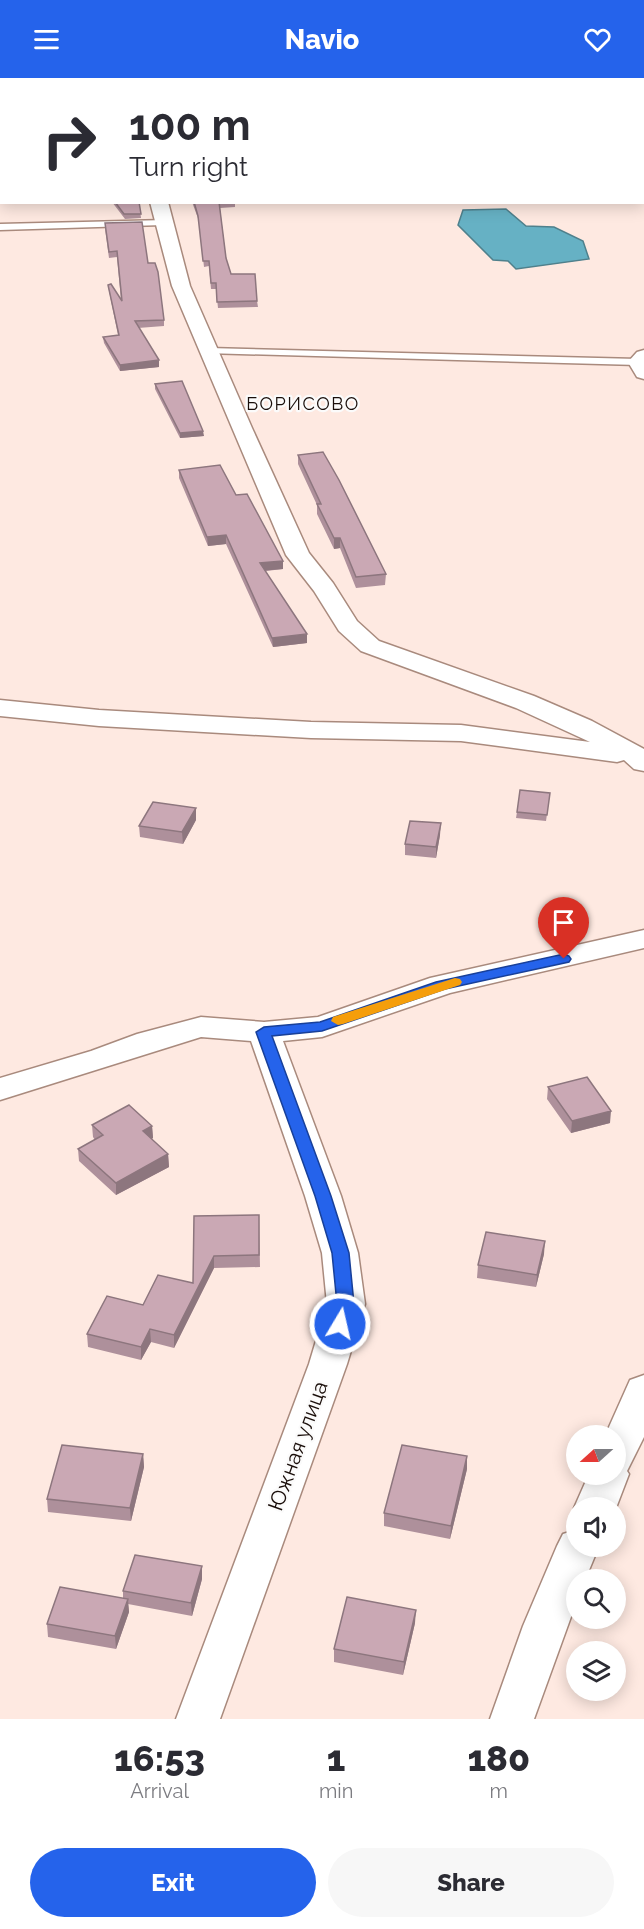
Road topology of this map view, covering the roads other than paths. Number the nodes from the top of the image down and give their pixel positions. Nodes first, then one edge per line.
1 (161, 212) edge
2 (0, 227) edge
3 (208, 351) junction
4 (642, 363) edge
5 (0, 708) edge
6 (642, 753) edge
7 (644, 939) edge
8 (264, 1032) junction
9 (0, 1089) edge
10 (644, 1390) edge
11 (626, 1433) edge
12 (574, 1557) edge
13 (198, 1719) edge
14 (512, 1719) edge

1 - 2 lane
1 - 3 street
3 - 4 lane
3 - 6 street
5 - 6 street
7 - 8 street
8 - 9 street
8 - 13 street, Южная улица
10 - 11 street
12 - 14 street

